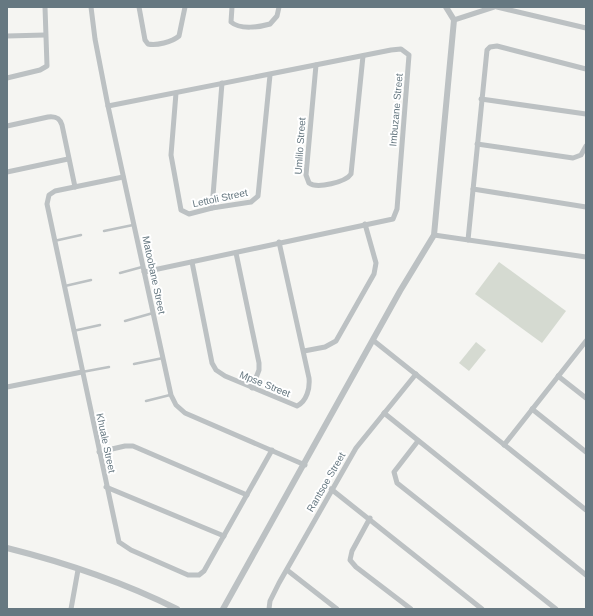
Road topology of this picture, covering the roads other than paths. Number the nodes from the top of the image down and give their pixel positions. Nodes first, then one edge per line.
1 (45, 7) edge
2 (91, 7) edge
3 (140, 7) edge
4 (185, 7) edge
5 (232, 7) edge
6 (279, 7) edge
7 (446, 7) edge
8 (494, 7) edge
9 (497, 7) edge
10 (454, 20) junction
11 (586, 28) edge
12 (45, 35) junction
13 (7, 36) edge
14 (363, 56) junction
15 (316, 65) junction
16 (586, 69) edge
17 (270, 75) junction
18 (7, 78) edge
19 (222, 83) junction
20 (176, 93) junction
21 (482, 99) junction
22 (108, 106) junction
23 (586, 114) edge
24 (7, 126) edge
25 (477, 144) junction
26 (586, 146) edge
27 (68, 159) junction
28 (7, 172) edge
29 (123, 177) junction
30 (75, 187) junction
31 (474, 189) junction
32 (586, 206) edge
33 (212, 208) junction
34 (365, 224) junction
35 (134, 225) junction
36 (104, 231) dead end
37 (82, 235) dead end
38 (434, 235) junction
39 (468, 240) junction
40 (54, 241) junction
41 (279, 242) junction
42 (236, 253) junction
43 (586, 258) edge
44 (192, 262) junction
45 (143, 270) junction
46 (120, 273) dead end
47 (91, 280) dead end
48 (64, 287) junction
49 (153, 313) junction
50 (125, 321) dead end
51 (100, 325) dead end
52 (73, 331) junction
53 (374, 341) junction
54 (586, 342) edge
55 (304, 351) junction
56 (162, 358) junction
57 (134, 364) dead end
58 (109, 367) dead end
59 (82, 372) junction
60 (416, 374) junction
61 (558, 376) junction
62 (7, 387) edge
63 (252, 388) junction
64 (171, 395) junction
65 (586, 398) edge
66 (146, 401) dead end
67 (532, 409) junction
68 (384, 413) junction
69 (418, 440) junction
70 (504, 445) junction
71 (272, 450) junction
72 (98, 452) junction
73 (586, 452) edge
74 (305, 465) junction
75 (106, 487) junction
76 (331, 489) junction
77 (247, 494) junction
78 (586, 510) edge
79 (370, 518) junction
80 (224, 536) junction
81 (7, 548) edge
82 (78, 570) junction
83 (287, 570) junction
84 (586, 575) edge
85 (71, 609) edge
86 (177, 609) edge
87 (223, 609) edge
88 (269, 609) edge
89 (337, 609) edge
90 (411, 609) edge
91 (482, 609) edge
92 (556, 609) edge

1 - 12 street
2 - 22 street, Matoobane Street
3 - 4 street
5 - 6 street
7 - 10 street
8 - 10 street
9 - 11 street
10 - 38 street
12 - 13 street
12 - 18 street
14 - 15 street, Imbuzane Street
14 - 15 street, Umlilo Street
14 - 34 street, Imbuzane Street
15 - 17 street, Imbuzane Street
16 - 21 street
17 - 19 street, Imbuzane Street
17 - 33 street, Lettoli Street
19 - 20 street, Imbuzane Street
19 - 33 street
20 - 22 street, Imbuzane Street
20 - 33 street, Lettoli Street
21 - 23 street
21 - 25 street
22 - 29 street, Matoobane Street
24 - 27 street
25 - 26 street
25 - 31 street
27 - 28 street
27 - 30 street
29 - 30 street, Khuale Street
29 - 35 street, Matoobane Street
30 - 40 street, Khuale Street
31 - 32 street
31 - 39 street
34 - 41 street, Imbuzane Street
34 - 55 street
35 - 36 lane
35 - 45 street, Matoobane Street
37 - 40 lane
38 - 39 street
38 - 53 street
39 - 43 street
40 - 48 street, Khuale Street
41 - 42 street, Imbuzane Street
41 - 55 street, Mpse Street
42 - 44 street, Imbuzane Street
42 - 63 street
44 - 45 street, Imbuzane Street
44 - 63 street, Mpse Street
45 - 46 lane
45 - 49 street, Matoobane Street
47 - 48 lane
48 - 52 street, Khuale Street
49 - 50 lane
49 - 56 street, Matoobane Street
51 - 52 lane
52 - 59 street, Khuale Street
53 - 60 street
53 - 74 street
54 - 61 street
55 - 63 street, Mpse Street
56 - 57 lane
56 - 64 street, Matoobane Street
58 - 59 lane
59 - 62 street
59 - 72 street, Khuale Street
60 - 68 street, Rantsoe Street
60 - 70 street
61 - 65 street
61 - 67 street
64 - 66 lane
64 - 71 street, Matoobane Street
67 - 70 street
67 - 73 street
68 - 69 street
68 - 76 street, Rantsoe Street
69 - 84 street
69 - 92 street
70 - 78 street
71 - 74 street, Matoobane Street
71 - 77 street, Khuale Street
72 - 75 street, Khuale Street
72 - 77 street
74 - 87 street
75 - 80 street
75 - 80 street, Khuale Street
76 - 79 street
76 - 83 street, Rantsoe Street
77 - 80 street, Khuale Street
79 - 90 street
79 - 91 street
81 - 82 street
82 - 85 street
82 - 86 street
83 - 88 street, Rantsoe Street
83 - 89 street

